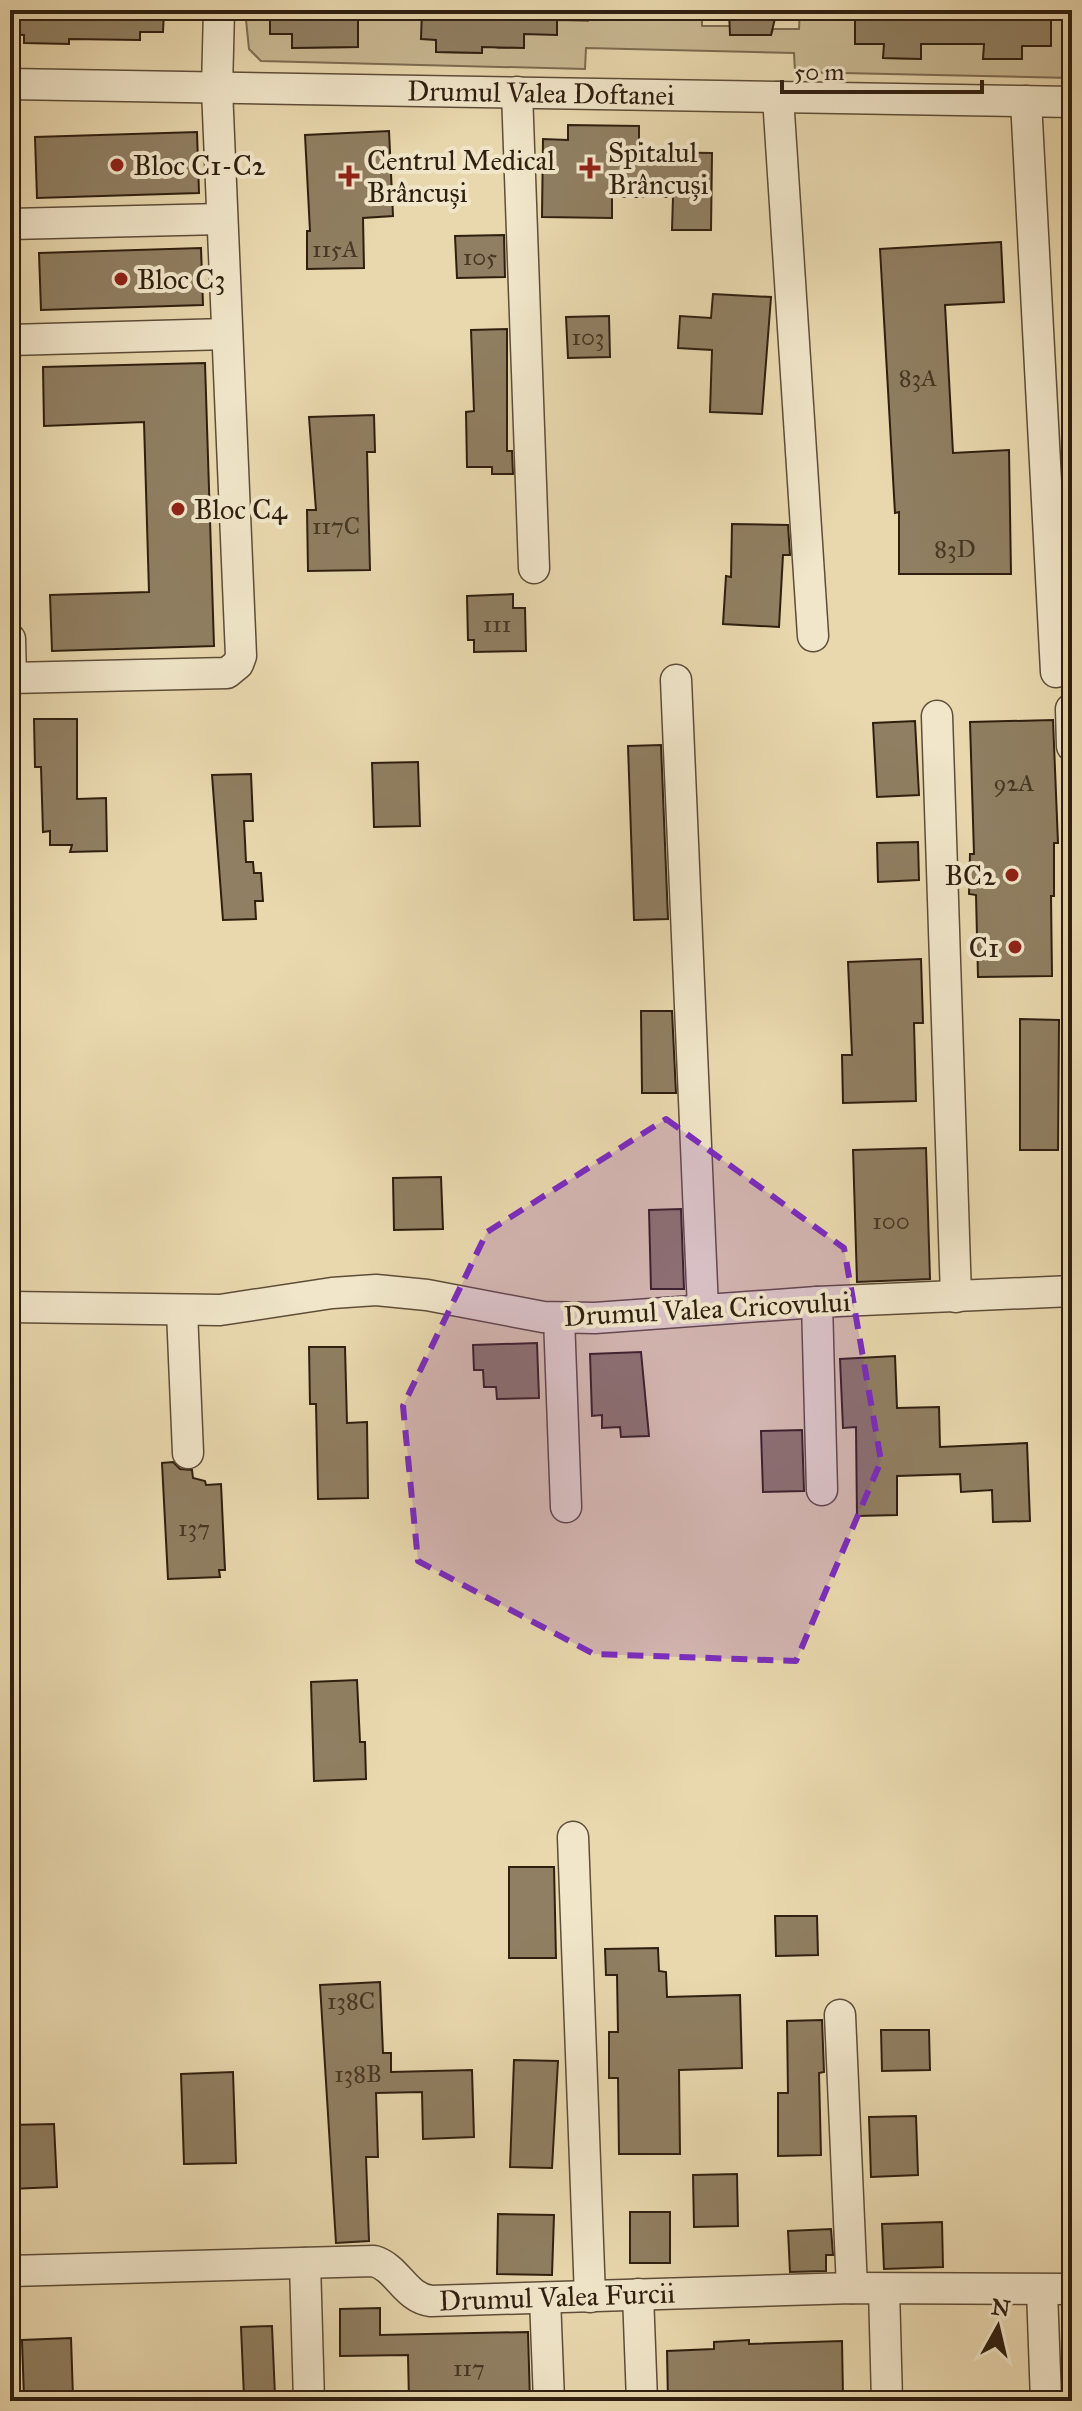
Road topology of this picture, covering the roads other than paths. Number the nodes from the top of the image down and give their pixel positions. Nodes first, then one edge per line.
1 (219, 10) edge
2 (10, 84) edge
3 (217, 89) junction
4 (517, 92) junction
5 (778, 97) junction
6 (1026, 101) junction
7 (1072, 102) edge
8 (222, 219) junction
9 (10, 224) edge
10 (227, 334) junction
11 (10, 340) edge
12 (534, 568) dead end
13 (813, 636) dead end
14 (10, 639) edge
15 (1056, 672) dead end
16 (676, 680) dead end
17 (1071, 709) edge
18 (937, 716) dead end
19 (1072, 746) edge
20 (1072, 1291) edge
21 (956, 1297) junction
22 (817, 1302) junction
23 (10, 1307) edge
24 (703, 1309) junction
25 (182, 1311) junction
26 (559, 1318) junction
27 (188, 1453) dead end
28 (822, 1490) dead end
29 (566, 1507) dead end
30 (573, 1837) dead end
31 (840, 2015) dead end
32 (305, 2263) junction
33 (10, 2271) edge
34 (852, 2288) junction
35 (884, 2289) junction
36 (1057, 2289) edge
37 (638, 2294) junction
38 (590, 2297) junction
39 (545, 2298) junction
40 (309, 2401) edge
41 (549, 2401) edge
42 (642, 2401) edge
43 (887, 2401) edge
44 (1046, 2401) edge

1 - 3 street
2 - 3 street, Drumul Valea Doftanei
3 - 4 street, Drumul Valea Doftanei
3 - 8 street
4 - 5 street, Drumul Valea Doftanei
4 - 12 street
5 - 6 street, Drumul Valea Doftanei
5 - 13 street
6 - 7 street, Drumul Valea Doftanei
6 - 15 street
8 - 9 street
8 - 10 street
10 - 11 street
10 - 14 street
16 - 24 street
17 - 19 street
18 - 21 street
20 - 21 street, Drumul Valea Cricovului
21 - 22 street, Drumul Valea Cricovului
22 - 24 street, Drumul Valea Cricovului
22 - 28 street
23 - 25 street, Drumul Valea Cricovului
24 - 26 street, Drumul Valea Cricovului
25 - 26 street, Drumul Valea Cricovului
25 - 27 street
26 - 29 street
30 - 38 street
31 - 34 street
32 - 33 street, Drumul Valea Furcii
32 - 39 street, Drumul Valea Furcii
32 - 40 street
34 - 35 street, Drumul Valea Furcii
34 - 37 street, Drumul Valea Furcii
35 - 36 street, Drumul Valea Furcii
35 - 43 street
36 - 44 street
37 - 38 street, Drumul Valea Furcii
37 - 42 street
38 - 39 street, Drumul Valea Furcii
39 - 41 street

